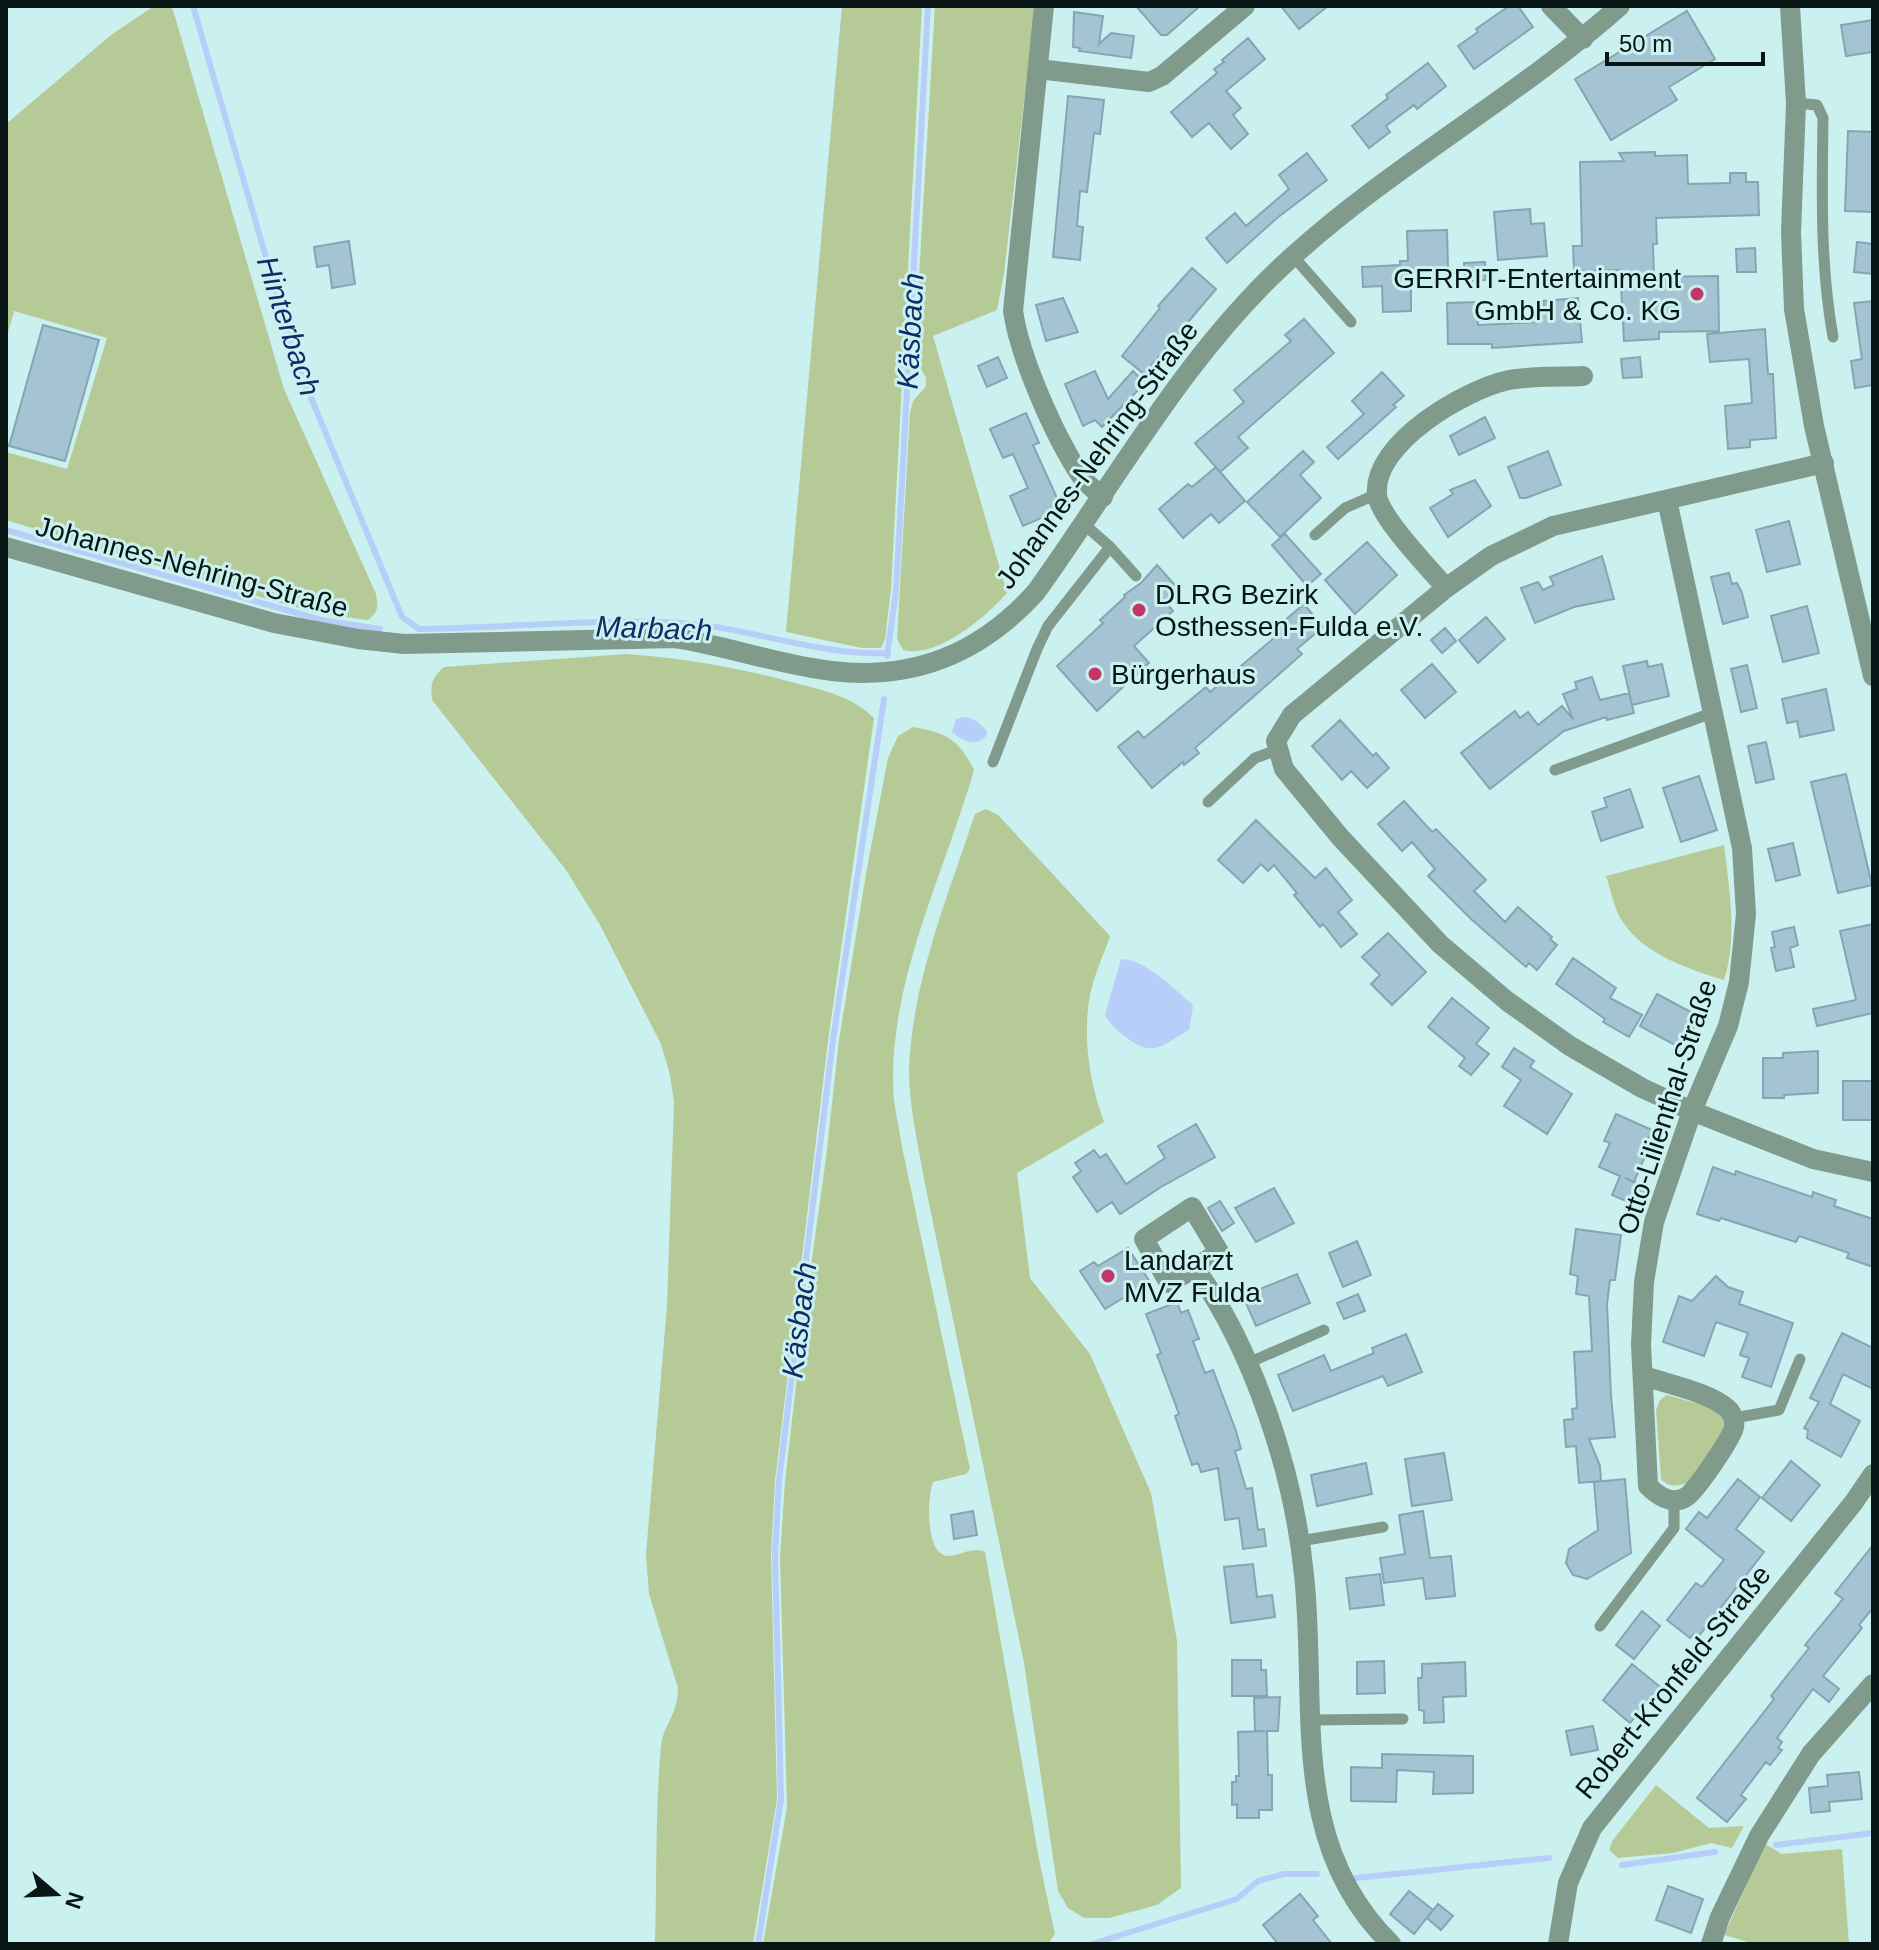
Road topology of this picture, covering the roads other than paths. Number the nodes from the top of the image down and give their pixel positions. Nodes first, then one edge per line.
1 (1044, 6) edge
2 (1245, 6) edge
3 (1551, 6) edge
4 (1620, 6) edge
5 (1790, 6) edge
6 (1583, 39) junction
7 (1038, 69) junction
8 (1796, 103) junction
9 (1293, 256) junction
10 (1351, 322) dead end
11 (1833, 337) dead end
12 (1583, 376) dead end
13 (1824, 463) junction
14 (1377, 494) junction
15 (1103, 497) junction
16 (1667, 500) junction
17 (1085, 525) junction
18 (1315, 535) dead end
19 (6, 547) edge
20 (1110, 547) junction
21 (1136, 576) dead end
22 (1446, 588) junction
23 (1869, 644) edge
24 (1873, 676) edge
25 (1712, 713) junction
26 (1277, 750) junction
27 (993, 762) dead end
28 (1555, 770) dead end
29 (1208, 802) dead end
30 (1692, 1111) junction
31 (1873, 1172) edge
32 (1195, 1268) dead end
33 (1324, 1330) dead end
34 (1800, 1359) dead end
35 (1248, 1363) junction
36 (1644, 1376) junction
37 (1734, 1418) junction
38 (1873, 1474) edge
39 (1674, 1500) junction
40 (1383, 1527) dead end
41 (1300, 1541) junction
42 (1600, 1626) dead end
43 (1873, 1684) edge
44 (1403, 1719) dead end
45 (1311, 1720) junction
46 (1391, 1944) edge
47 (1558, 1944) edge
48 (1711, 1944) edge

1 - 7 street
2 - 7 street
3 - 6 street
4 - 6 street, Johannes-Nehring-Straße
5 - 8 street
6 - 9 street, Johannes-Nehring-Straße
7 - 15 street
8 - 11 lane
8 - 13 street
9 - 10 lane
9 - 15 street, Johannes-Nehring-Straße
12 - 14 street
13 - 16 street
13 - 23 street
14 - 18 lane
14 - 22 street
15 - 17 street, Johannes-Nehring-Straße
16 - 22 street
16 - 25 street, Otto-Lilienthal-Straße
17 - 19 street, Johannes-Nehring-Straße
17 - 20 lane
20 - 21 lane
20 - 27 lane
22 - 26 street
23 - 24 street
25 - 28 lane
25 - 30 street, Otto-Lilienthal-Straße
26 - 29 lane
26 - 30 street
30 - 31 street
30 - 36 street, Otto-Lilienthal-Straße
32 - 35 street
33 - 35 lane
34 - 37 lane
35 - 41 street
36 - 37 street
36 - 39 street, Otto-Lilienthal-Straße
37 - 39 street
38 - 47 street, Robert-Kronfeld-Straße
39 - 42 lane
40 - 41 lane
41 - 45 street
43 - 48 street
44 - 45 lane
45 - 46 street

